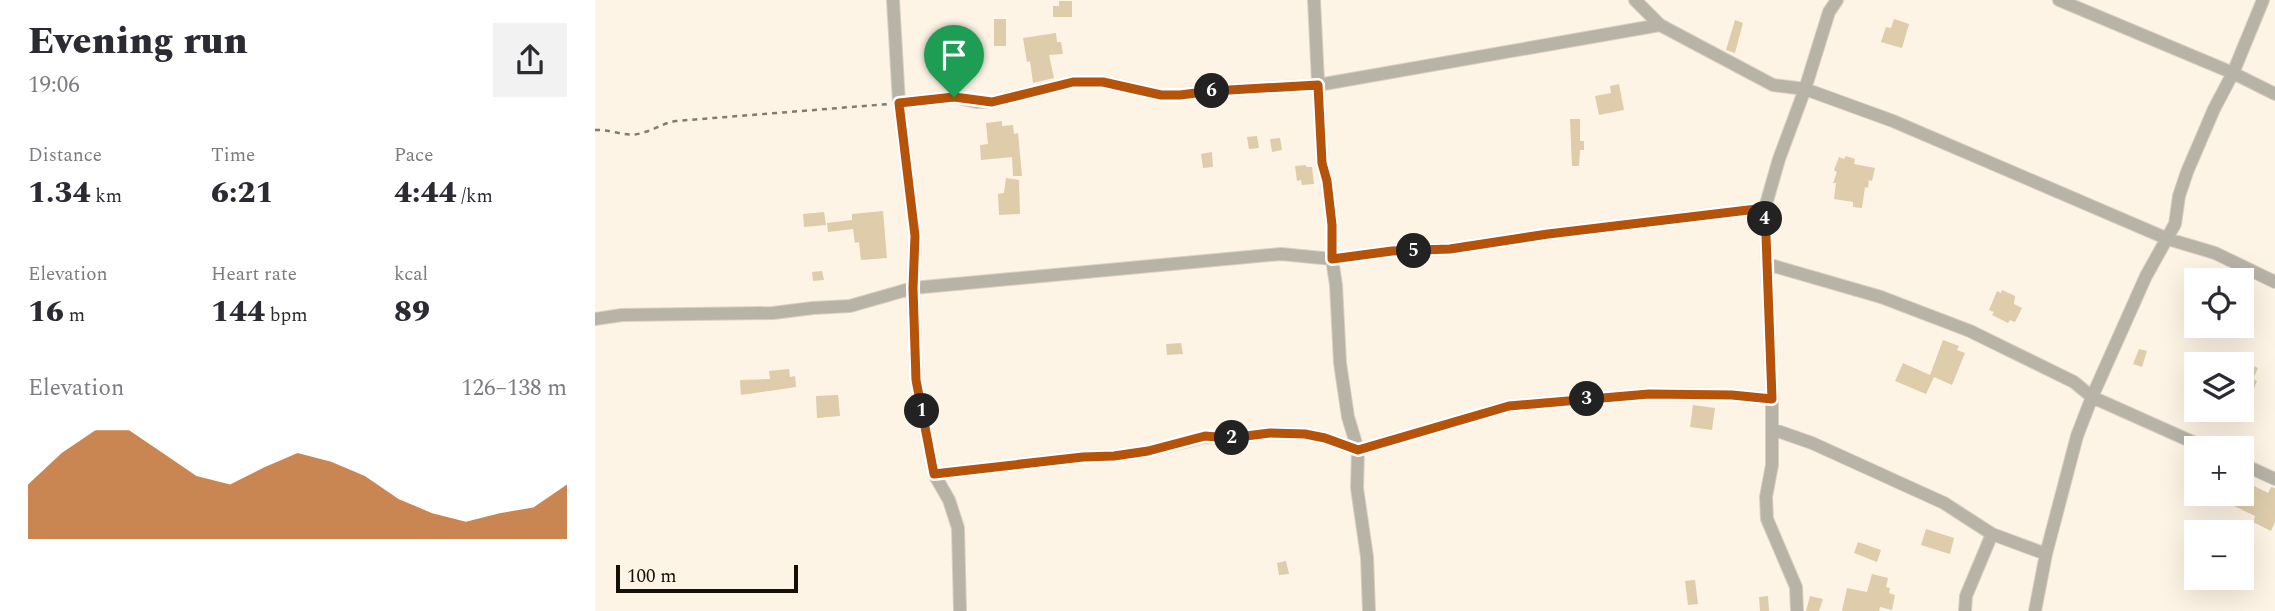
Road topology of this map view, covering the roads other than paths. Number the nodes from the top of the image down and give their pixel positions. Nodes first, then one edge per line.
1 (893, 0) edge
2 (1314, 0) edge
3 (1635, 0) edge
4 (1837, 0) edge
5 (2059, 0) edge
6 (2263, 0) edge
7 (1660, 25) junction
8 (2233, 73) junction
9 (1318, 85) junction
10 (1805, 89) junction
11 (2275, 94) edge
12 (899, 103) junction
13 (1765, 208) junction
14 (2168, 239) junction
15 (1332, 259) junction
16 (1767, 264) junction
17 (2275, 282) edge
18 (913, 288) junction
19 (595, 319) edge
20 (2092, 397) junction
21 (1772, 399) junction
22 (1772, 429) junction
23 (2184, 438) edge
24 (1358, 450) junction
25 (2254, 469) edge
26 (934, 474) junction
27 (2275, 479) edge
28 (1992, 534) junction
29 (2046, 554) junction
30 (960, 611) edge
31 (1369, 611) edge
32 (1797, 611) edge
33 (1965, 611) edge
34 (2035, 611) edge

1 - 12 street
2 - 9 street
3 - 7 street
4 - 10 street
5 - 8 street
6 - 8 street
7 - 9 street
7 - 10 street
8 - 11 street
8 - 14 street
9 - 12 street
9 - 15 street
10 - 13 street
10 - 14 street
12 - 18 street
13 - 15 street
13 - 16 street
14 - 17 street
14 - 20 street
15 - 18 street
15 - 24 street
16 - 20 street
16 - 21 street
18 - 19 street
18 - 26 street
20 - 23 street
20 - 29 street
21 - 22 street
21 - 24 street
22 - 28 street
22 - 32 street
24 - 26 street
24 - 31 street
25 - 27 street
26 - 30 street
28 - 29 street
28 - 33 street
29 - 34 street

